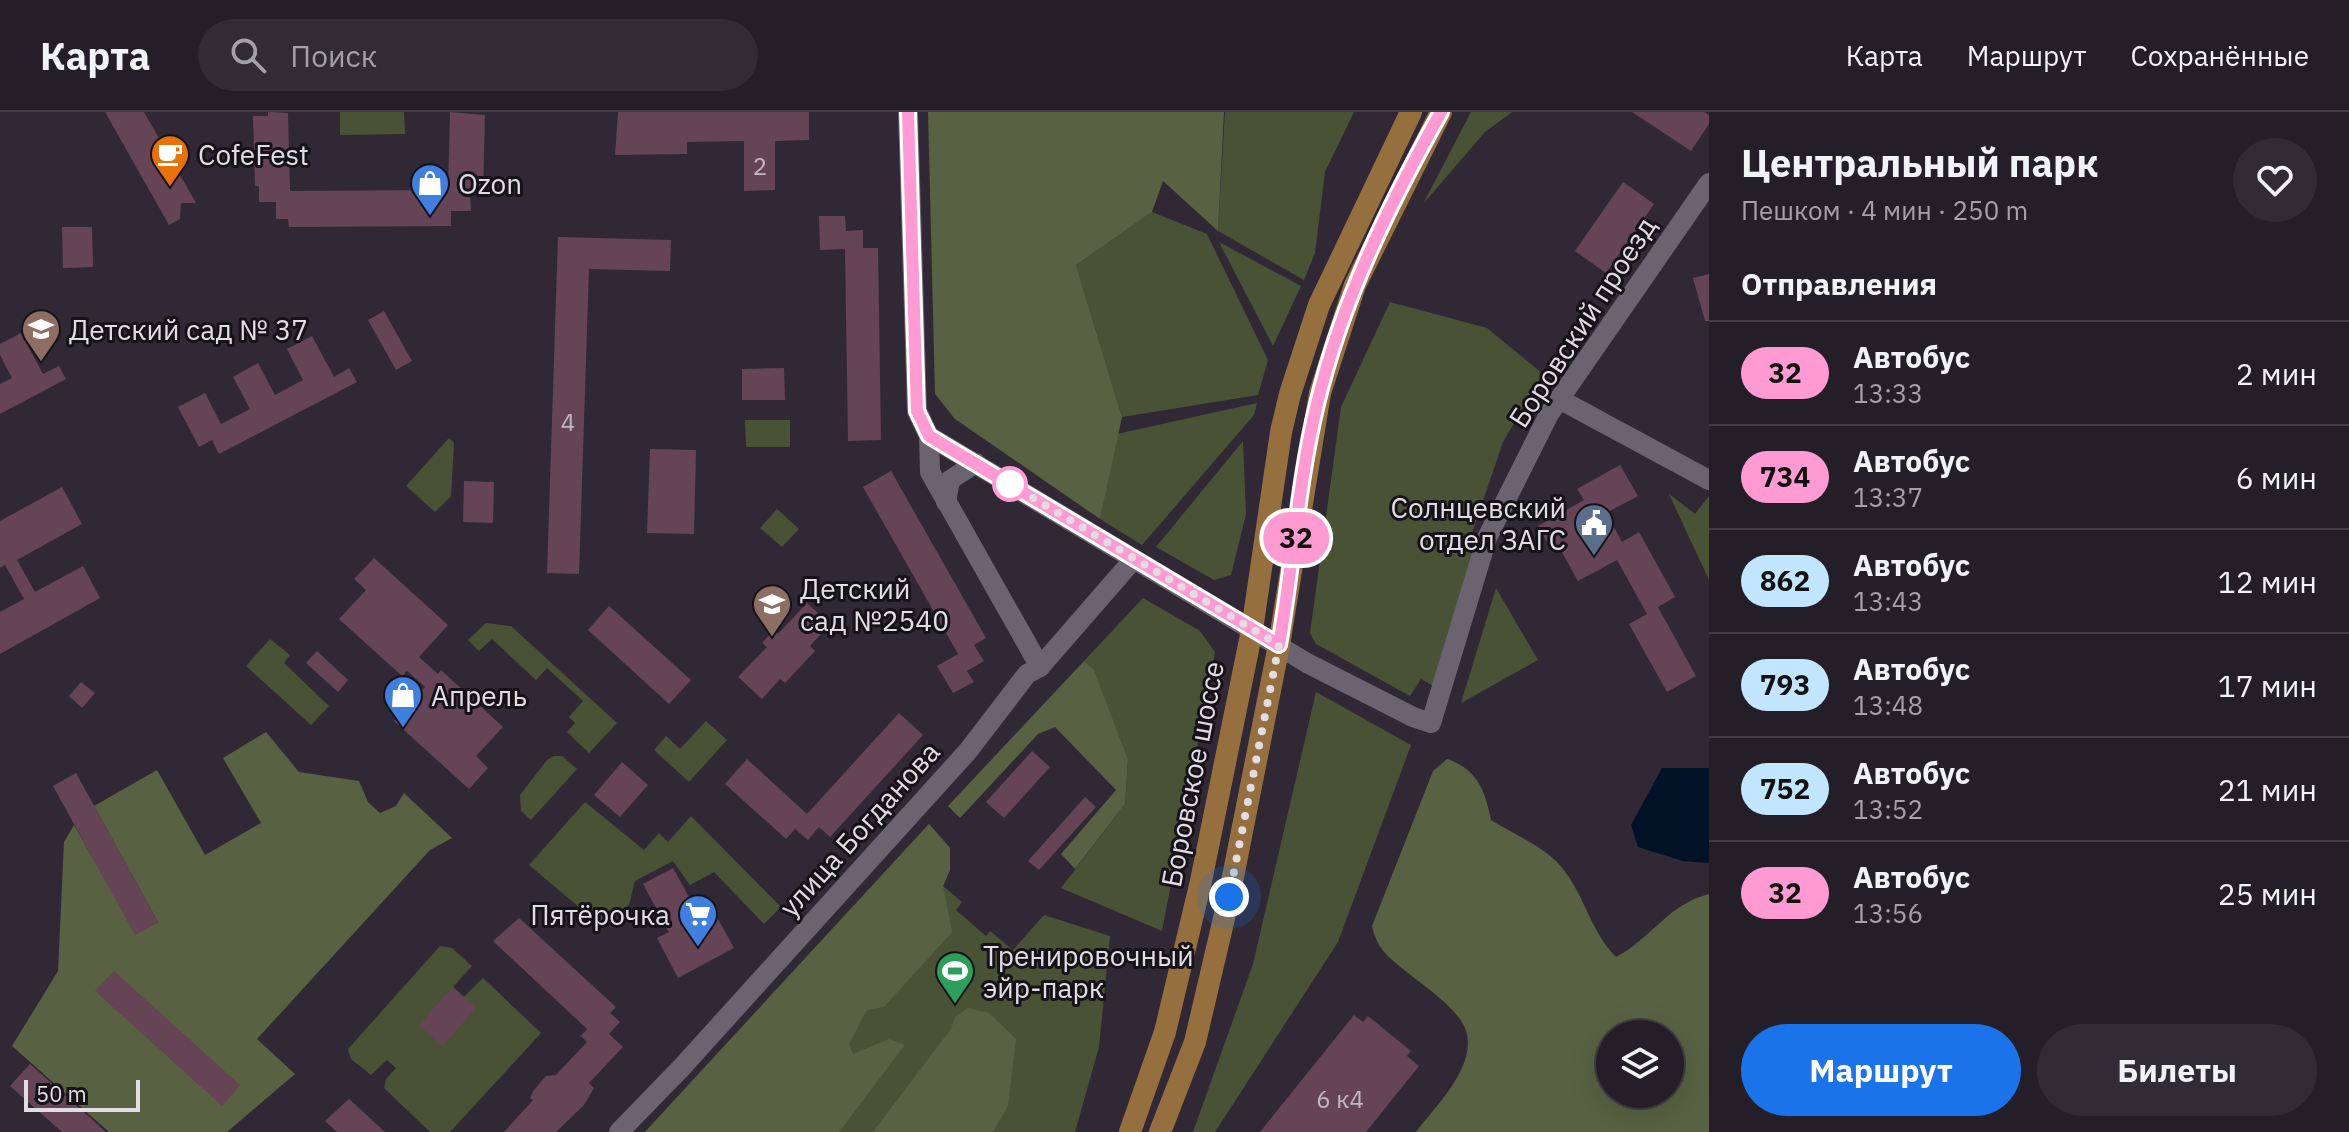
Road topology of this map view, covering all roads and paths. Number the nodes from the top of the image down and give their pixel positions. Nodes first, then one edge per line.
1 (908, 112) edge
2 (1411, 112) edge
3 (1441, 112) edge
4 (1709, 183) edge
5 (1559, 399) junction
6 (929, 436) junction
7 (976, 463) junction
8 (1709, 480) edge
9 (946, 502) junction
10 (1133, 560) junction
11 (1252, 630) junction
12 (1279, 645) junction
13 (1040, 667) junction
14 (619, 1132) edge
15 (1130, 1132) edge
16 (1160, 1132) edge

1 - 6 street
2 - 11 main road, Боровское шоссе
3 - 12 main road
4 - 5 street, Боровский проезд
5 - 8 street
5 - 12 street, Боровский проезд
6 - 7 street
6 - 9 street
7 - 9 street
7 - 10 street
9 - 13 street
10 - 11 street
10 - 13 street, улица Богданова
11 - 12 street
11 - 15 main road, Боровское шоссе
12 - 16 main road
13 - 14 street, улица Богданова

